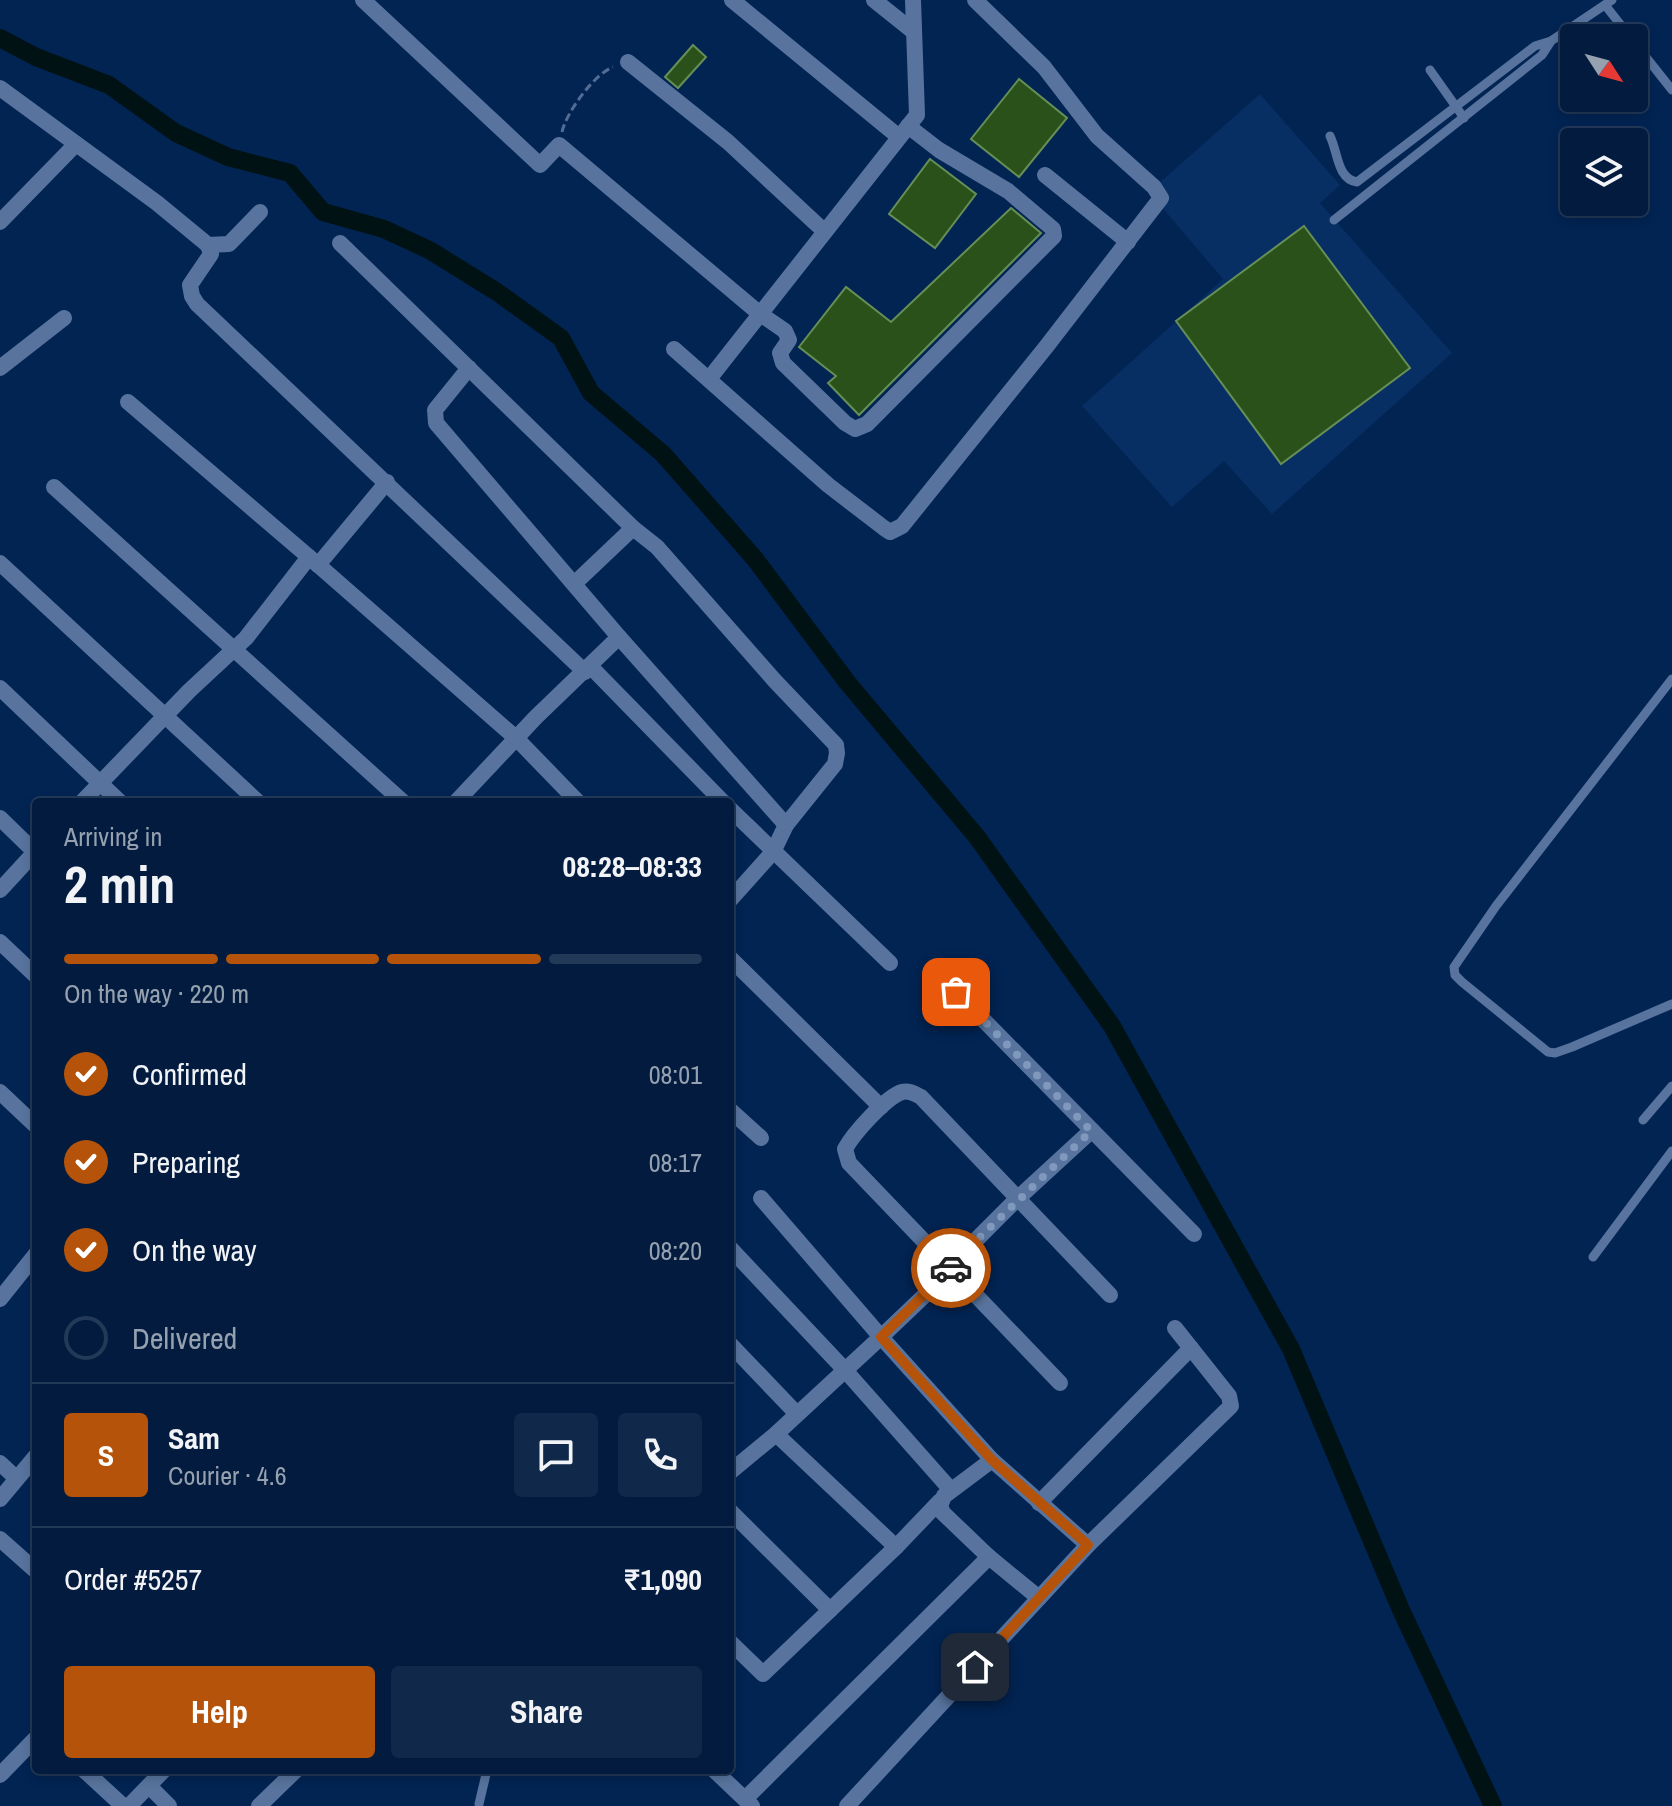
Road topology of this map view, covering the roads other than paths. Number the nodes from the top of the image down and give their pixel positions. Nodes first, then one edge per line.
1 (363, 0) edge
2 (732, 0) edge
3 (874, 0) edge
4 (913, 0) edge
5 (975, 0) edge
6 (1609, 2) edge
7 (1623, 24) edge
8 (914, 32) junction
9 (1551, 41) junction
10 (1648, 59) edge
11 (628, 62) road end
12 (1430, 70) dead end
13 (0, 88) edge
14 (1672, 90) edge
15 (1456, 105) junction
16 (1464, 118) junction
17 (904, 132) junction
18 (1330, 136) dead end
19 (76, 144) junction
20 (1045, 175) dead end
21 (260, 212) dead end
22 (1334, 220) dead end
23 (0, 222) edge
24 (824, 231) junction
25 (1128, 242) junction
26 (340, 243) dead end
27 (208, 245) junction
28 (759, 313) junction
29 (64, 318) dead end
30 (674, 349) dead end
31 (0, 368) edge
32 (469, 368) junction
33 (709, 379) junction
34 (128, 402) dead end
35 (387, 482) junction
36 (54, 487) dead end
37 (633, 528) junction
38 (313, 561) junction
39 (0, 563) edge
40 (574, 584) junction
41 (619, 637) junction
42 (232, 649) junction
43 (588, 669) junction
44 (1672, 679) edge
45 (0, 688) edge
46 (164, 717) junction
47 (516, 738) junction
48 (100, 782) junction
49 (86, 798) edge
50 (116, 798) edge
51 (254, 798) edge
52 (399, 798) edge
53 (460, 798) edge
54 (574, 798) edge
55 (719, 798) edge
56 (734, 813) edge
57 (0, 818) edge
58 (786, 825) junction
59 (32, 848) edge
60 (773, 852) junction
61 (32, 856) edge
62 (0, 890) edge
63 (734, 896) edge
64 (0, 942) edge
65 (734, 962) edge
66 (890, 963) dead end
67 (32, 972) edge
68 (956, 992) dead end
69 (1672, 1004) edge
70 (1672, 1086) edge
71 (0, 1092) edge
72 (881, 1107) junction
73 (734, 1114) edge
74 (1643, 1120) dead end
75 (32, 1122) edge
76 (1091, 1131) junction
77 (761, 1138) dead end
78 (1672, 1151) edge
79 (761, 1198) dead end
80 (1017, 1199) junction
81 (1194, 1234) dead end
82 (734, 1252) edge
83 (1593, 1257) dead end
84 (32, 1259) edge
85 (951, 1269) junction
86 (1110, 1295) dead end
87 (0, 1299) edge
88 (1175, 1328) dead end
89 (881, 1337) junction
90 (734, 1348) edge
91 (1191, 1348) junction
92 (844, 1369) junction
93 (1060, 1383) dead end
94 (797, 1414) junction
95 (776, 1434) junction
96 (992, 1460) junction
97 (32, 1461) edge
98 (734, 1462) edge
99 (0, 1463) edge
100 (16, 1478) junction
101 (946, 1496) junction
102 (0, 1499) edge
103 (1039, 1503) junction
104 (734, 1515) edge
105 (0, 1539) edge
106 (1088, 1545) junction
107 (896, 1547) junction
108 (989, 1557) junction
109 (32, 1567) edge
110 (1039, 1598) junction
111 (830, 1610) junction
112 (734, 1646) edge
113 (32, 1742) edge
114 (88, 1774) edge
115 (160, 1774) edge
116 (292, 1774) edge
117 (486, 1774) edge
118 (718, 1774) edge
119 (0, 1775) edge
120 (149, 1786) junction
121 (749, 1802) edge
122 (479, 1804) dead end
123 (123, 1806) edge
124 (129, 1806) edge
125 (169, 1806) edge
126 (259, 1806) edge
127 (847, 1806) edge

1 - 28 street
2 - 17 street
3 - 8 street
4 - 8 street
5 - 25 street
6 - 7 lane
6 - 9 lane
8 - 17 street
9 - 15 lane
9 - 16 lane
10 - 14 lane
11 - 24 street
12 - 15 lane
13 - 19 street
15 - 16 lane
15 - 18 lane
16 - 22 lane
17 - 24 street
17 - 28 street
19 - 23 street
19 - 27 street
20 - 25 street
21 - 27 street
24 - 28 street
25 - 33 street
26 - 32 street
27 - 35 street
28 - 33 street
29 - 31 street
30 - 33 street
32 - 37 street
32 - 40 street
34 - 38 street
35 - 38 street
35 - 43 street
36 - 42 street
37 - 40 street
37 - 58 street
38 - 42 street
38 - 47 street
39 - 46 street
40 - 41 street
41 - 43 street
41 - 58 street
42 - 46 street
42 - 52 street
43 - 47 street
43 - 55 street
44 - 69 lane
45 - 48 street
46 - 48 street
46 - 51 street
47 - 53 street
47 - 54 street
48 - 49 street
48 - 50 street
56 - 60 street
57 - 59 street
58 - 60 street
60 - 63 street
60 - 66 street
61 - 62 street
64 - 67 street
65 - 72 street
68 - 76 street
70 - 74 lane
71 - 75 street
72 - 80 street
72 - 85 street
73 - 77 street
76 - 80 street
76 - 81 street
78 - 83 lane
79 - 89 street
80 - 85 street
80 - 86 street
82 - 92 street
84 - 87 street
85 - 89 street
85 - 93 street
88 - 91 street
89 - 92 street
89 - 96 street
90 - 94 street
91 - 103 street
91 - 106 street
92 - 94 street
92 - 101 street
94 - 95 street
95 - 98 street
95 - 107 street
96 - 101 street
96 - 103 street
97 - 100 street
99 - 100 street
100 - 102 street
101 - 107 street
101 - 108 street
103 - 106 street
104 - 111 street
105 - 109 street
106 - 110 street
107 - 111 street
108 - 110 street
108 - 121 street
110 - 127 street
111 - 112 street
113 - 119 street
114 - 123 street
115 - 120 street
116 - 126 street
117 - 122 lane
118 - 121 street
120 - 124 street
120 - 125 street

